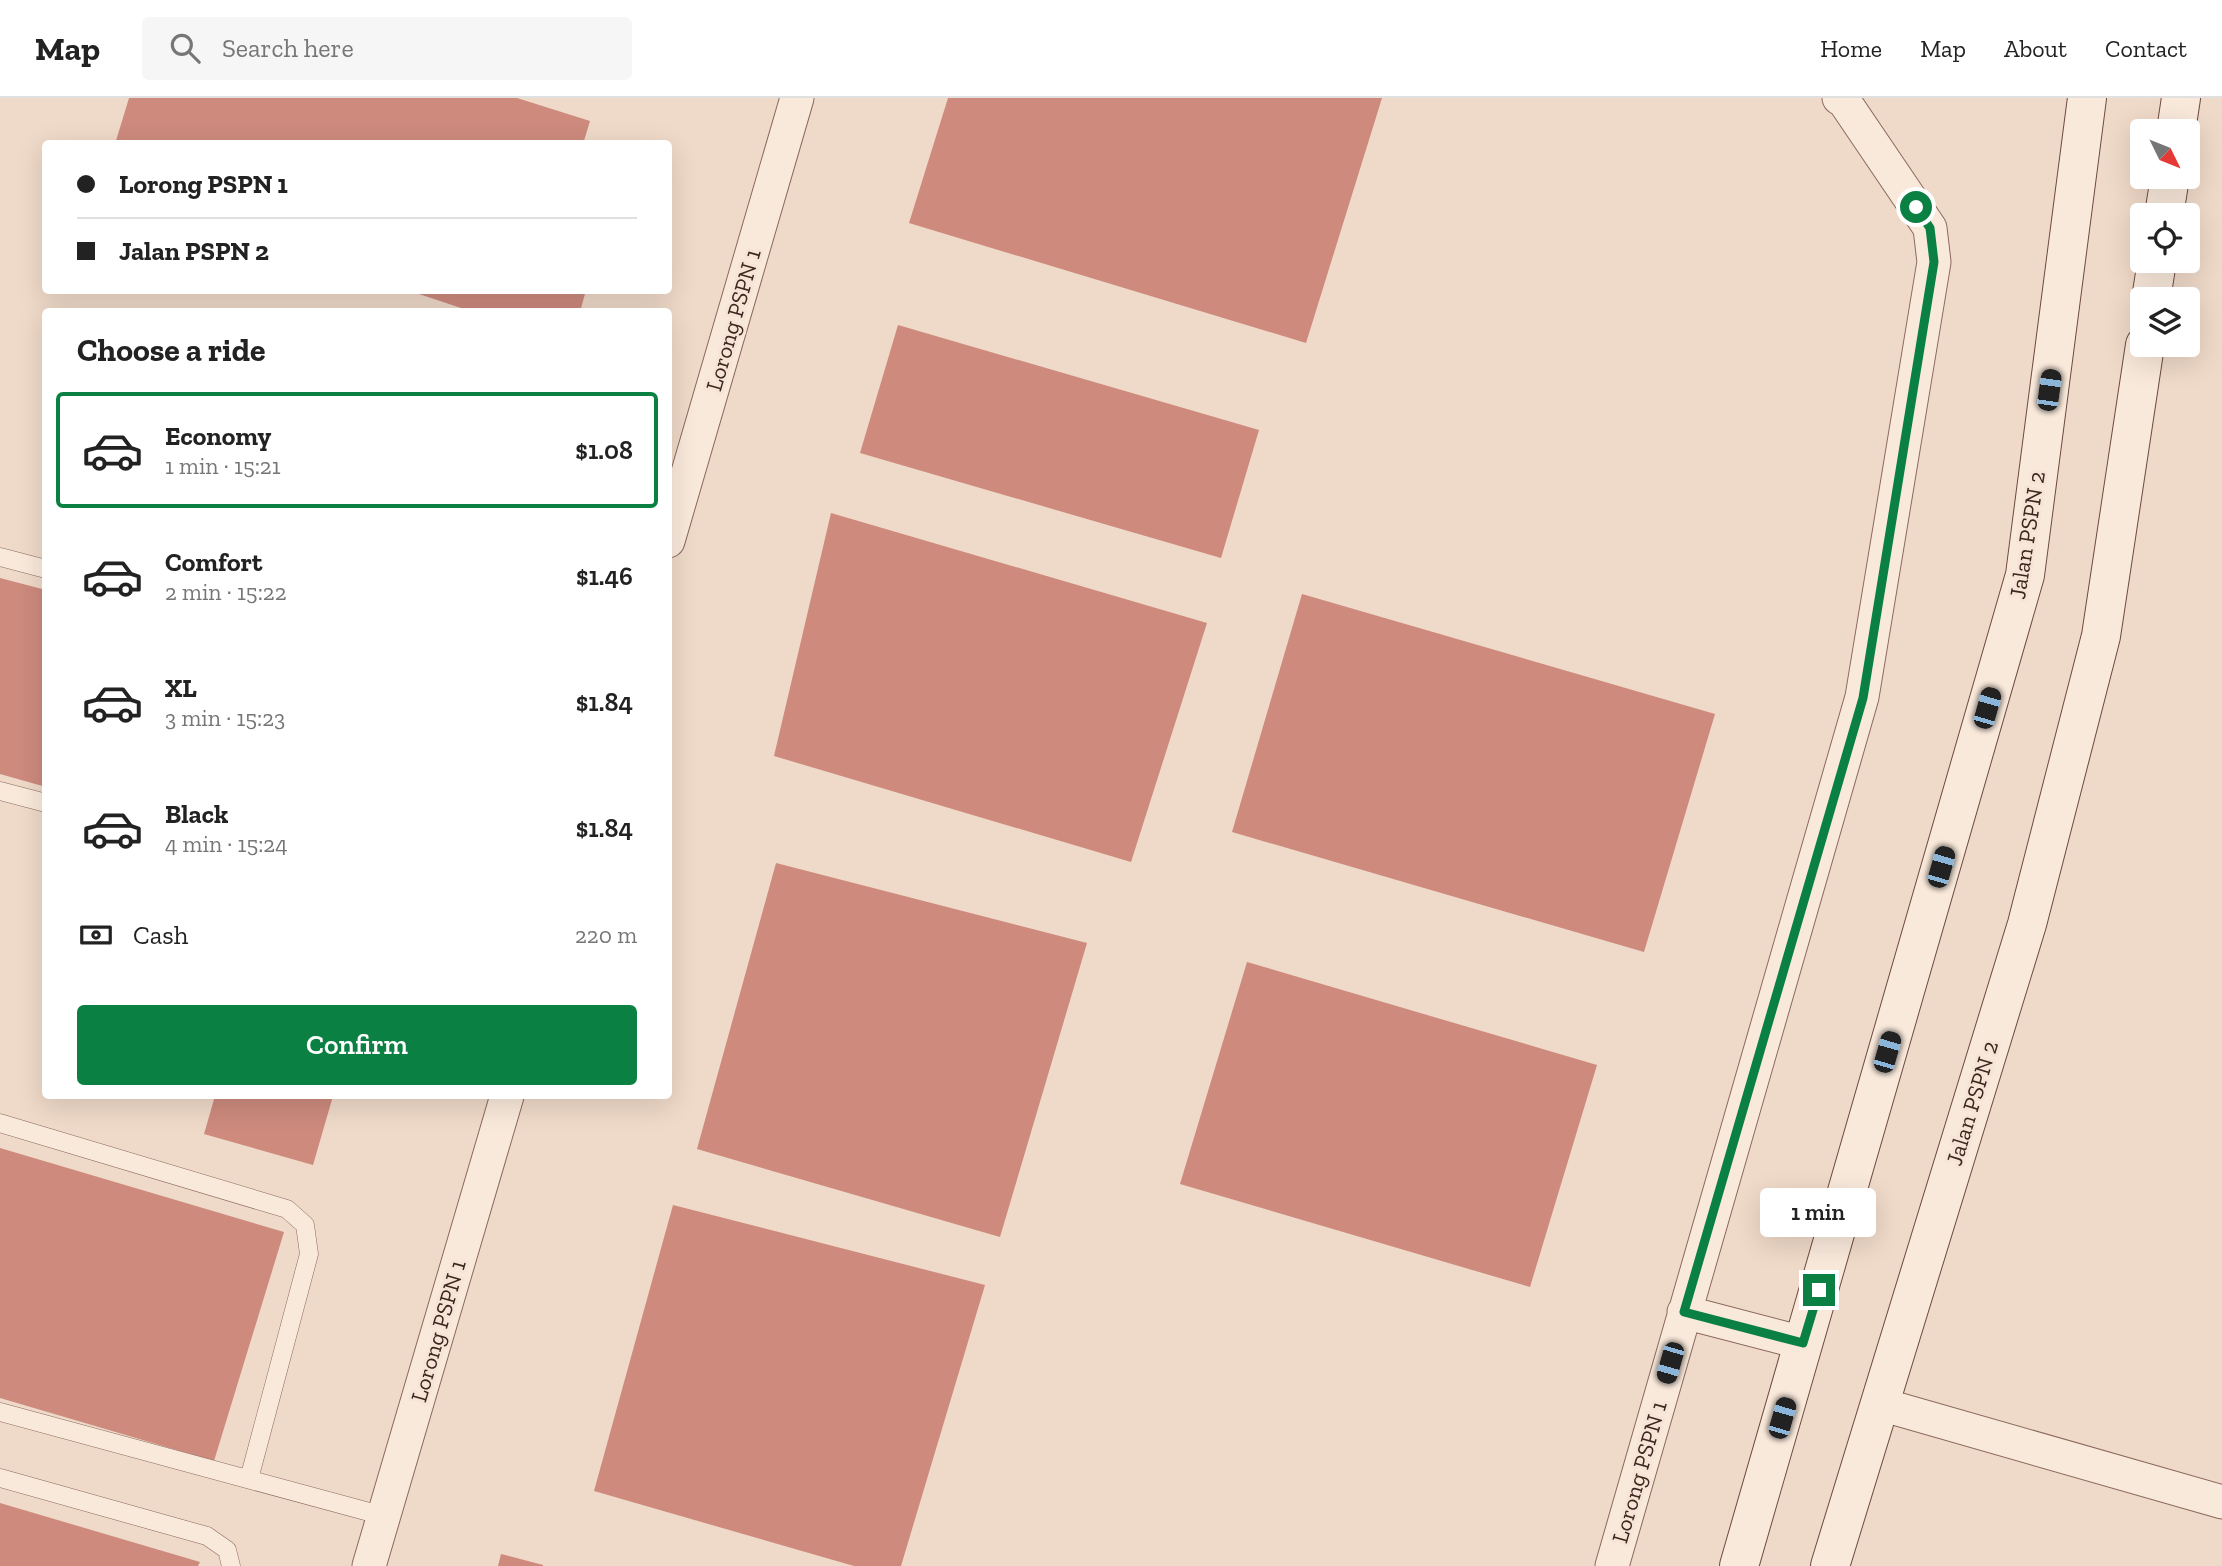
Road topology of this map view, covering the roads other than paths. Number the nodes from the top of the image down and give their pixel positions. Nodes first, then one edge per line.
1 (797, 98) edge
2 (1839, 98) edge
3 (2087, 98) edge
4 (2181, 98) edge
5 (2178, 119) edge
6 (2142, 357) edge
7 (672, 527) edge
8 (0, 557) edge
9 (42, 568) edge
10 (0, 791) edge
11 (42, 802) edge
12 (506, 1099) edge
13 (0, 1123) edge
14 (1684, 1312) junction
15 (1803, 1343) junction
16 (1880, 1404) junction
17 (0, 1412) edge
18 (0, 1478) edge
19 (249, 1479) junction
20 (2222, 1502) edge
21 (384, 1516) junction
22 (231, 1566) edge
23 (369, 1566) edge
24 (1612, 1566) edge
25 (1740, 1566) edge
26 (1830, 1566) edge

1 - 7 street, Lorong PSPN 1
2 - 14 street, Lorong PSPN 1
3 - 15 street, Jalan PSPN 2
4 - 5 street
6 - 16 street, Jalan PSPN 2
8 - 9 lane
10 - 11 lane
12 - 21 street, Lorong PSPN 1
13 - 19 lane
14 - 15 street
14 - 24 street, Lorong PSPN 1
15 - 25 street, Jalan PSPN 2
16 - 20 street
16 - 26 street, Jalan PSPN 2
17 - 19 lane
18 - 22 lane
19 - 21 lane
21 - 23 street, Lorong PSPN 1

